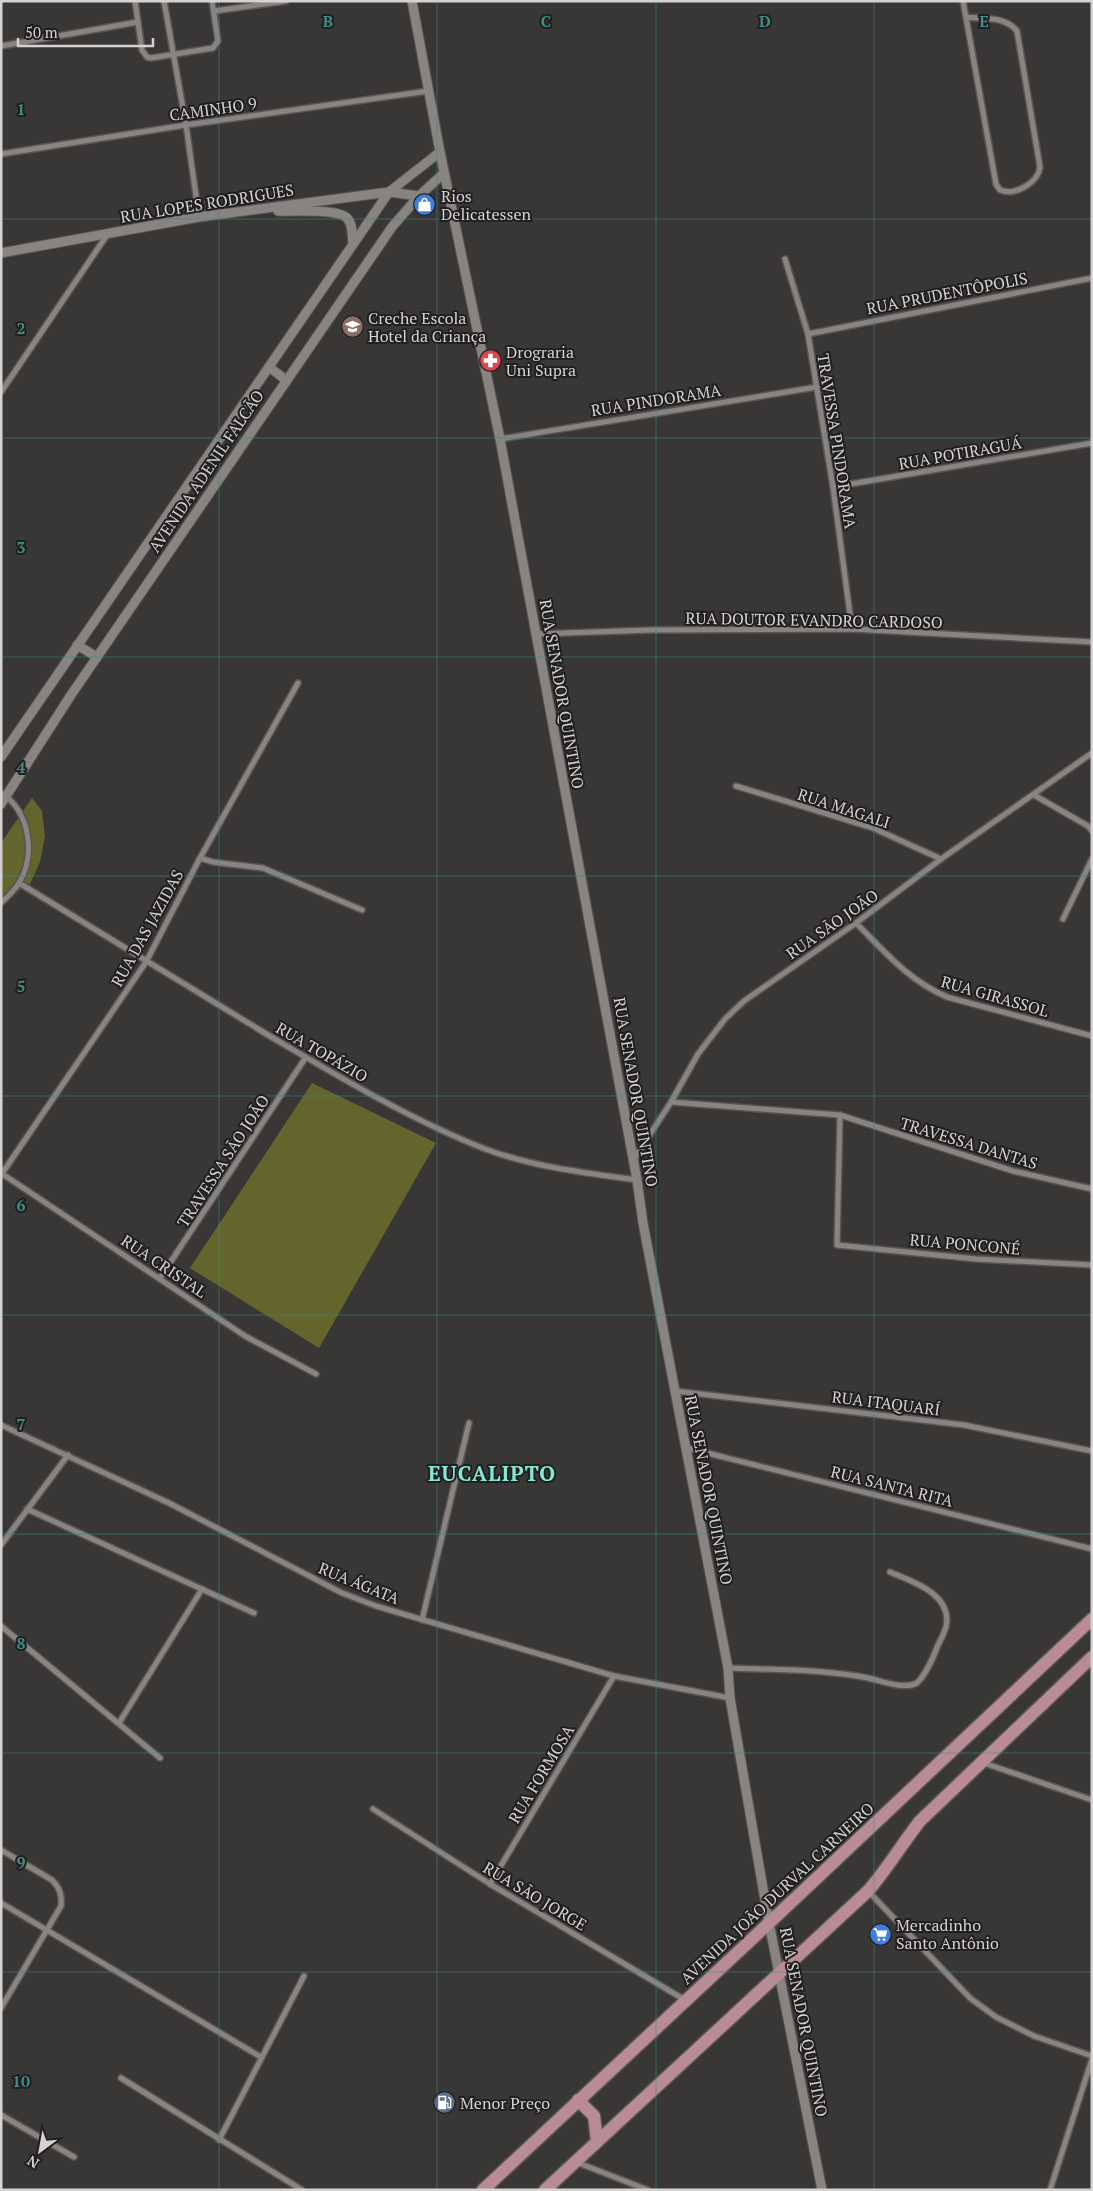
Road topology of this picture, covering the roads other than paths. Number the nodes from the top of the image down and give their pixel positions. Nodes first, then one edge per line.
1 (135, 1) edge
2 (164, 1) edge
3 (212, 1) edge
4 (286, 1) edge
5 (412, 1) edge
6 (963, 1) edge
7 (214, 11) junction
8 (966, 17) junction
9 (138, 22) junction
10 (1, 46) edge
11 (174, 57) junction
12 (428, 91) junction
13 (186, 125) junction
14 (440, 152) junction
15 (1, 154) edge
16 (444, 173) junction
17 (389, 192) junction
18 (419, 196) junction
19 (248, 211) junction
20 (199, 217) junction
21 (107, 234) junction
22 (353, 244) junction
23 (1, 253) edge
24 (785, 259) dead end
25 (1092, 278) edge
26 (808, 334) junction
27 (268, 367) junction
28 (286, 380) junction
29 (816, 387) junction
30 (1, 392) edge
31 (500, 440) junction
32 (1092, 443) edge
33 (833, 487) junction
34 (852, 630) junction
35 (536, 634) junction
36 (1092, 642) edge
37 (77, 645) junction
38 (97, 657) junction
39 (298, 683) dead end
40 (1092, 753) edge
41 (1, 757) edge
42 (736, 786) dead end
43 (1034, 795) junction
44 (3, 798) edge
45 (1092, 831) edge
46 (200, 858) junction
47 (941, 859) junction
48 (1092, 859) edge
49 (19, 883) junction
50 (1, 903) edge
51 (362, 910) dead end
52 (1063, 919) dead end
53 (856, 923) junction
54 (146, 962) junction
55 (1092, 1036) edge
56 (306, 1057) junction
57 (671, 1102) junction
58 (840, 1116) junction
59 (634, 1160) junction
60 (2, 1174) edge
61 (638, 1180) junction
62 (1092, 1189) edge
63 (1092, 1265) edge
64 (160, 1278) junction
65 (316, 1374) dead end
66 (675, 1391) junction
67 (469, 1423) dead end
68 (1, 1425) edge
69 (687, 1448) junction
70 (1092, 1451) edge
71 (68, 1455) junction
72 (27, 1509) junction
73 (1, 1545) edge
74 (1092, 1549) edge
75 (890, 1572) dead end
76 (202, 1589) junction
77 (254, 1613) dead end
78 (1092, 1618) edge
79 (422, 1620) junction
80 (1, 1626) edge
81 (1092, 1657) edge
82 (728, 1668) junction
83 (614, 1676) junction
84 (730, 1698) junction
85 (119, 1723) junction
86 (160, 1758) dead end
87 (981, 1762) junction
88 (1092, 1800) edge
89 (373, 1809) dead end
90 (1, 1850) edge
91 (490, 1884) junction
92 (868, 1891) junction
93 (1, 1903) edge
94 (769, 1923) junction
95 (47, 1931) junction
96 (780, 1973) junction
97 (304, 1976) dead end
98 (686, 2000) junction
99 (1, 2008) edge
100 (260, 2057) junction
101 (1092, 2057) edge
102 (120, 2078) dead end
103 (578, 2100) junction
104 (1, 2115) edge
105 (219, 2140) junction
106 (597, 2141) junction
107 (74, 2157) dead end
108 (576, 2162) junction
109 (302, 2190) edge
110 (483, 2190) edge
111 (546, 2190) edge
112 (648, 2190) edge
113 (822, 2190) edge
114 (1050, 2190) edge

1 - 9 street
2 - 11 street
3 - 7 street
4 - 7 street
5 - 12 street, RUA SENADOR QUINTINO
6 - 8 street
7 - 11 street
8 - 8 street
9 - 10 street
9 - 11 street
11 - 13 street
12 - 13 street, CAMINHO 9
12 - 14 street, RUA SENADOR QUINTINO
13 - 15 street, CAMINHO 9
13 - 20 street
14 - 16 street, RUA SENADOR QUINTINO
14 - 17 street, AVENIDA ADENIL FALCÃO
16 - 18 street, AVENIDA ADENIL FALCÃO
16 - 31 street, RUA SENADOR QUINTINO
17 - 18 street, RUA LOPES RODRIGUES
17 - 19 street, RUA LOPES RODRIGUES
17 - 22 street, AVENIDA ADENIL FALCÃO
18 - 28 street, AVENIDA ADENIL FALCÃO
19 - 20 street, RUA LOPES RODRIGUES
19 - 22 street
20 - 21 street, RUA LOPES RODRIGUES
21 - 23 street, RUA LOPES RODRIGUES
21 - 30 street
22 - 27 street, AVENIDA ADENIL FALCÃO
24 - 26 street, TRAVESSA PINDORAMA
25 - 26 street, RUA PRUDENTÔPOLIS
26 - 29 street, TRAVESSA PINDORAMA
27 - 28 street
27 - 37 street, AVENIDA ADENIL FALCÃO
28 - 38 street, AVENIDA ADENIL FALCÃO
29 - 31 street, RUA PINDORAMA
29 - 33 street, TRAVESSA PINDORAMA
31 - 35 street, RUA SENADOR QUINTINO
32 - 33 street, RUA POTIRAGUÁ
33 - 34 street, TRAVESSA PINDORAMA
34 - 35 street, RUA DOUTOR EVANDRO CARDOSO
34 - 36 street, RUA DOUTOR EVANDRO CARDOSO
35 - 59 street, RUA SENADOR QUINTINO
37 - 38 street
37 - 41 street, AVENIDA ADENIL FALCÃO
38 - 44 street, AVENIDA ADENIL FALCÃO
39 - 46 street, RUA DAS JAZIDAS
40 - 43 street, RUA SÃO JOÃO
42 - 47 street, RUA MAGALI
43 - 45 street
43 - 47 street, RUA SÃO JOÃO
44 - 49 street, AVENIDA ADENIL FALCÃO
46 - 51 street
46 - 54 street, RUA DAS JAZIDAS
47 - 53 street, RUA SÃO JOÃO
48 - 52 street
49 - 50 street, AVENIDA ADENIL FALCÃO
49 - 54 street, RUA TOPÁZIO
53 - 55 street, RUA GIRASSOL
53 - 57 street, RUA SÃO JOÃO
54 - 56 street, RUA TOPÁZIO
54 - 60 street, RUA DAS JAZIDAS
56 - 61 street, RUA TOPÁZIO
56 - 64 street, TRAVESSA SÃO JOÃO
57 - 58 street, TRAVESSA DANTAS
57 - 59 street, RUA SÃO JOÃO
58 - 62 street, TRAVESSA DANTAS
58 - 63 street, RUA PONCONÉ
59 - 61 street, RUA SENADOR QUINTINO
60 - 64 street, RUA CRISTAL
61 - 66 street, RUA SENADOR QUINTINO
64 - 65 street, RUA CRISTAL
66 - 69 street, RUA SENADOR QUINTINO
66 - 70 street, RUA ITAQUARÍ
67 - 79 street
68 - 71 street, RUA ÁGATA
69 - 74 street, RUA SANTA RITA
69 - 82 street, RUA SENADOR QUINTINO
71 - 72 street
71 - 79 street, RUA ÁGATA
72 - 73 street
72 - 76 street
75 - 82 street
76 - 77 street
76 - 85 street
78 - 94 main road, AVENIDA JOÃO DURVAL CARNEIRO
79 - 83 street, RUA ÁGATA
80 - 85 street
81 - 87 main road
82 - 84 street, RUA SENADOR QUINTINO
83 - 84 street, RUA ÁGATA
83 - 91 street, RUA FORMOSA
84 - 94 street, RUA SENADOR QUINTINO
85 - 86 street
87 - 88 street
87 - 92 main road
89 - 91 street, RUA SÃO JORGE
90 - 95 street
91 - 98 street, RUA SÃO JORGE
92 - 96 main road
92 - 101 street
93 - 95 street
94 - 96 street, RUA SENADOR QUINTINO
94 - 98 main road, AVENIDA JOÃO DURVAL CARNEIRO
95 - 99 street
95 - 100 street
96 - 106 main road
96 - 113 street, RUA SENADOR QUINTINO
97 - 100 street
98 - 103 main road, AVENIDA JOÃO DURVAL CARNEIRO
100 - 105 street
101 - 114 street
102 - 105 street
103 - 106 main road
103 - 110 main road, AVENIDA JOÃO DURVAL CARNEIRO
104 - 107 street
105 - 109 street
106 - 108 main road
108 - 111 main road
108 - 112 street

